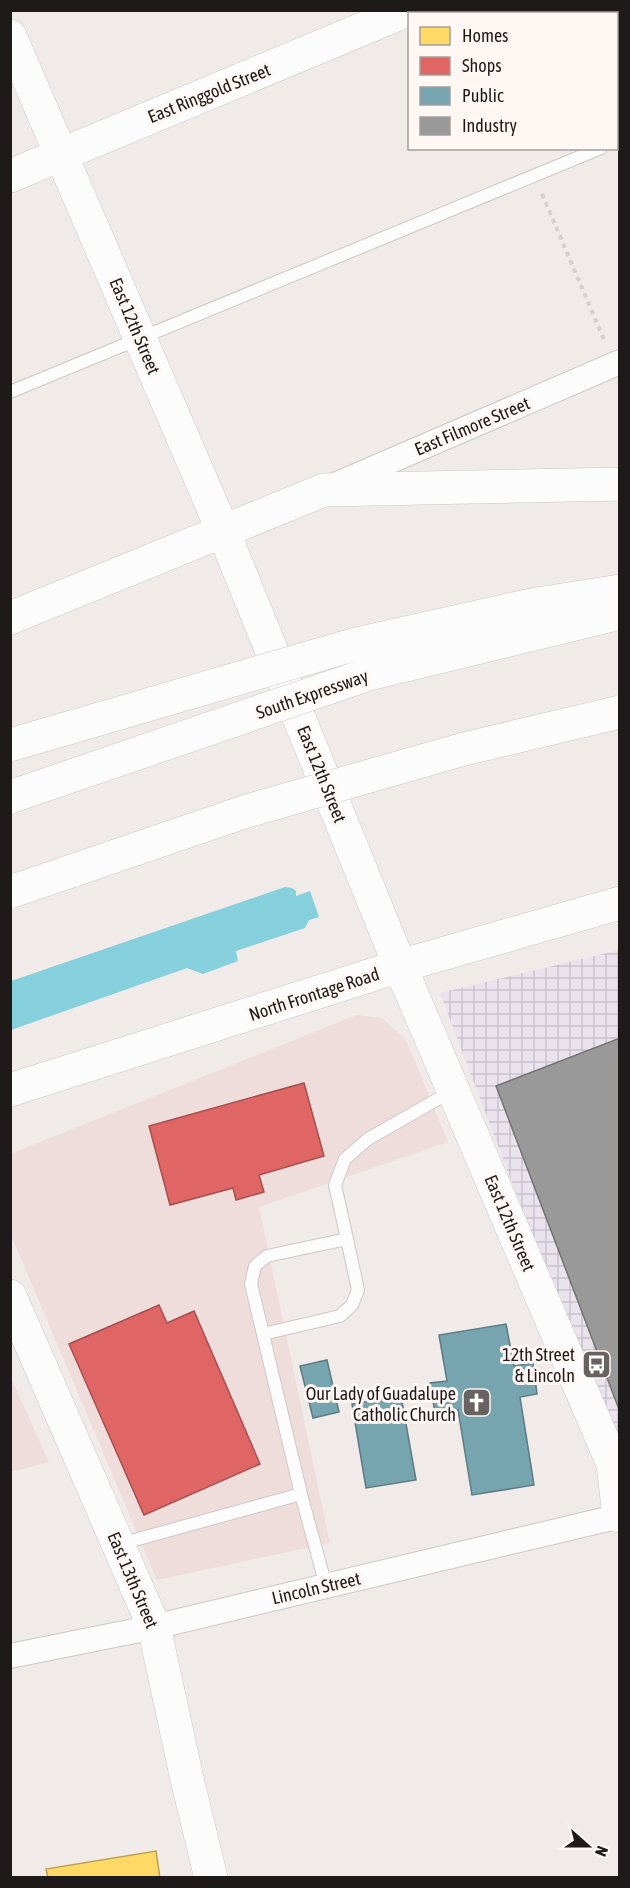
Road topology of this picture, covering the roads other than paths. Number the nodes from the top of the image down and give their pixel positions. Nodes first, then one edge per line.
1 (408, 10) edge
2 (10, 36) edge
3 (596, 150) edge
4 (60, 154) junction
5 (10, 176) edge
6 (140, 339) junction
7 (617, 363) edge
8 (10, 392) edge
9 (620, 484) edge
10 (324, 490) junction
11 (223, 531) junction
12 (620, 591) edge
13 (620, 613) edge
14 (10, 618) edge
15 (620, 712) edge
16 (10, 745) edge
17 (10, 797) edge
18 (10, 892) edge
19 (620, 903) edge
20 (400, 966) junction
21 (10, 1090) edge
22 (453, 1091) junction
23 (347, 1239) junction
24 (10, 1296) edge
25 (263, 1334) junction
26 (302, 1494) junction
27 (619, 1516) edge
28 (118, 1544) junction
29 (326, 1586) junction
30 (154, 1627) junction
31 (10, 1656) edge
32 (211, 1878) edge

1 - 4 main road, East Ringgold Street
2 - 4 main road, East 12th Street
3 - 6 lane
4 - 5 main road, East Ringgold Street
4 - 6 main road, East 12th Street
6 - 8 lane
6 - 11 main road, East 12th Street
7 - 10 street, East Filmore Street
9 - 10 main road
10 - 11 main road
11 - 14 main road
11 - 20 main road, East 12th Street
12 - 16 main road, bridge
13 - 17 main road, South Expressway, bridge
15 - 18 main road, bridge
19 - 20 main road, North Frontage Road
20 - 21 main road, North Frontage Road
20 - 22 main road, East 12th Street
22 - 23 lane
22 - 27 main road, East 12th Street
23 - 25 lane
23 - 25 lane
24 - 28 main road, East 13th Street
25 - 26 lane
26 - 28 lane
26 - 29 lane
27 - 29 street, Lincoln Street
28 - 30 main road, East 13th Street
29 - 30 street, Lincoln Street
30 - 31 street, Lincoln Street
30 - 32 main road, East 13th Street

